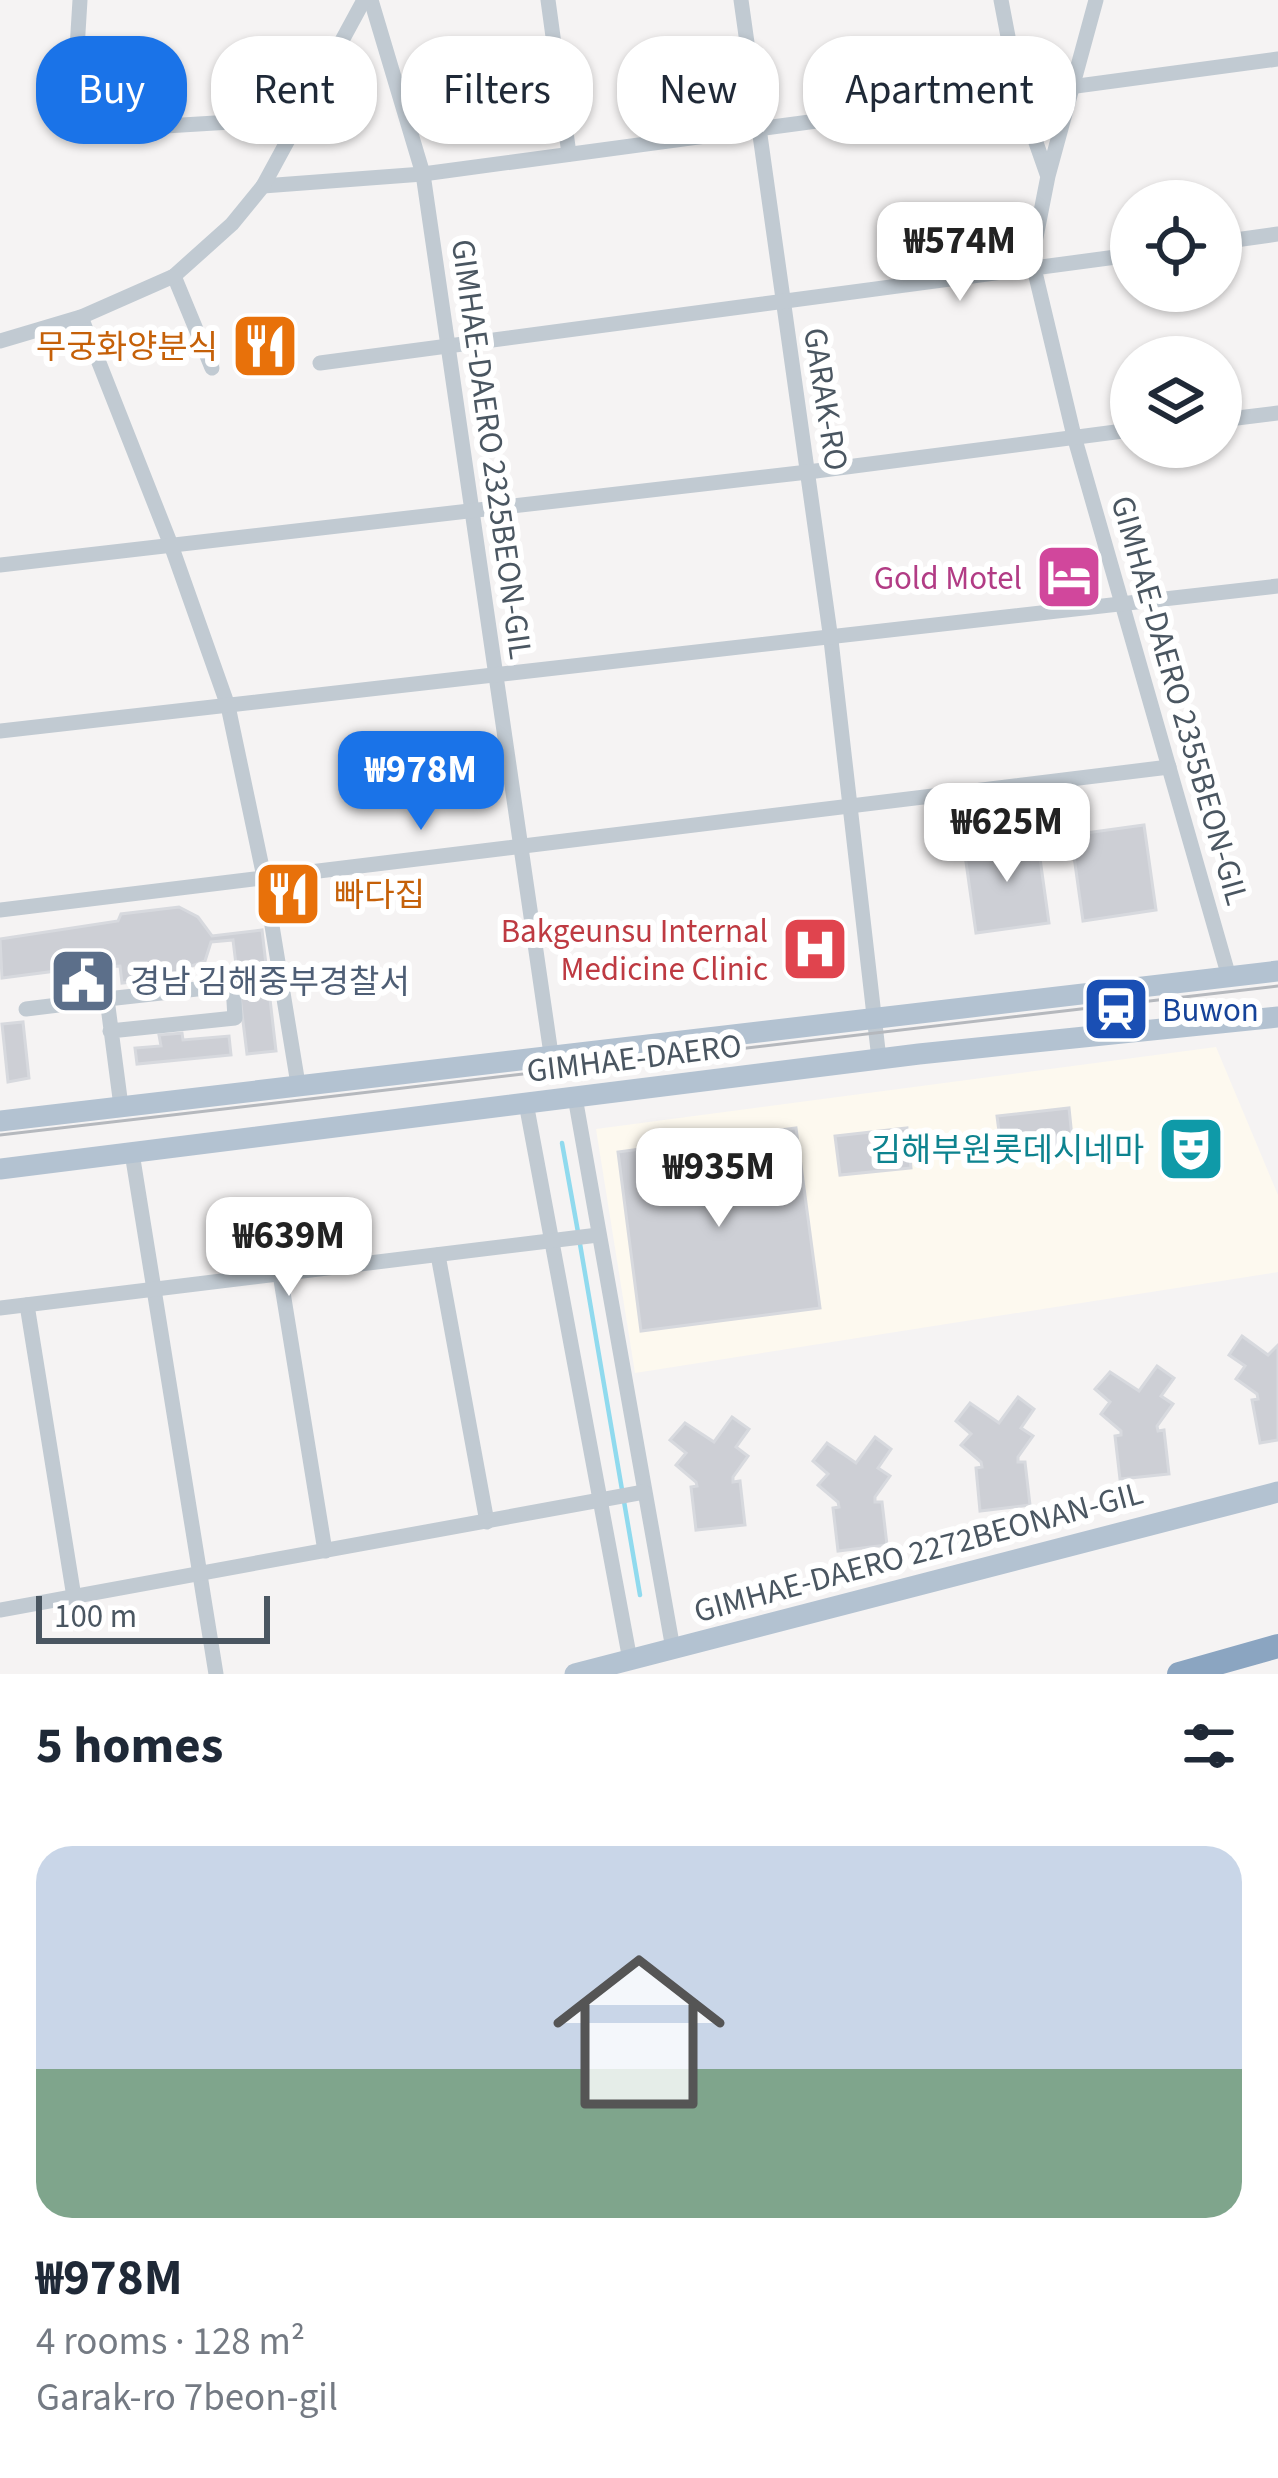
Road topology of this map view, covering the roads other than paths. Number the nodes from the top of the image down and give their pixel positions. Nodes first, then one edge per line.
1 (80, 0) edge
2 (367, 0) edge
3 (548, 0) edge
4 (741, 0) edge
5 (1000, 0) edge
6 (1096, 0) edge
7 (346, 36) edge
8 (747, 36) edge
9 (1007, 36) edge
10 (1278, 59) edge
11 (1076, 68) edge
12 (1076, 87) edge
13 (211, 123) edge
14 (285, 144) edge
15 (640, 144) edge
16 (764, 144) edge
17 (1037, 144) edge
18 (1056, 144) edge
19 (568, 154) junction
20 (423, 174) junction
21 (1048, 176) junction
22 (263, 186) junction
23 (1278, 234) edge
24 (1242, 239) edge
25 (1110, 258) edge
26 (1034, 268) junction
27 (174, 276) junction
28 (782, 303) junction
29 (81, 317) junction
30 (0, 340) edge
31 (448, 347) junction
32 (320, 363) dead end
33 (212, 368) dead end
34 (1278, 413) edge
35 (1242, 417) edge
36 (1110, 432) edge
37 (1074, 436) junction
38 (808, 472) junction
39 (472, 509) junction
40 (171, 545) junction
41 (0, 565) edge
42 (1278, 586) edge
43 (1124, 605) junction
44 (831, 640) junction
45 (496, 677) junction
46 (228, 706) junction
47 (0, 730) edge
48 (1169, 767) junction
49 (848, 808) junction
50 (521, 847) junction
51 (264, 878) junction
52 (0, 910) edge
53 (1278, 971) edge
54 (1229, 977) junction
55 (107, 999) junction
56 (26, 1009) dead end
57 (874, 1016) junction
58 (1278, 1017) edge
59 (110, 1031) junction
60 (551, 1054) junction
61 (879, 1059) junction
62 (298, 1084) junction
63 (575, 1097) junction
64 (526, 1103) junction
65 (122, 1106) junction
66 (0, 1121) edge
67 (133, 1153) junction
68 (0, 1169) edge
69 (585, 1236) junction
70 (552, 1241) junction
71 (438, 1255) junction
72 (280, 1274) junction
73 (153, 1290) junction
74 (27, 1305) junction
75 (0, 1309) edge
76 (644, 1492) junction
77 (1278, 1492) edge
78 (601, 1502) junction
79 (487, 1522) junction
80 (325, 1551) junction
81 (200, 1574) junction
82 (74, 1597) junction
83 (0, 1610) edge
84 (1278, 1646) edge
85 (674, 1648) junction
86 (630, 1660) junction
87 (216, 1674) edge
88 (575, 1674) edge
89 (1179, 1674) edge

1 - 13 street
2 - 7 street
2 - 20 street, GIMHAE-DAERO 2325BEON-GIL
3 - 19 street
4 - 8 street, GARAK-RO
5 - 9 street
6 - 11 street, GIMHAE-DAERO 2355BEON-GIL
10 - 12 street
14 - 22 street
15 - 19 street
16 - 28 street, GARAK-RO
17 - 21 street
18 - 21 street, GIMHAE-DAERO 2355BEON-GIL
19 - 20 street
20 - 22 street
20 - 31 street, GIMHAE-DAERO 2325BEON-GIL
21 - 26 street, GIMHAE-DAERO 2355BEON-GIL
22 - 27 street
23 - 24 street
25 - 26 street
26 - 28 street
26 - 37 street, GIMHAE-DAERO 2355BEON-GIL
27 - 29 street
27 - 33 street
28 - 31 street
28 - 38 street, GARAK-RO
29 - 30 street
29 - 40 street
31 - 32 street
31 - 39 street, GIMHAE-DAERO 2325BEON-GIL
34 - 35 street
36 - 37 street
37 - 38 street
37 - 43 street, GIMHAE-DAERO 2355BEON-GIL
38 - 39 street
38 - 44 street, GARAK-RO
39 - 40 street
39 - 45 street, GIMHAE-DAERO 2325BEON-GIL
40 - 41 street
40 - 46 street
42 - 43 street
43 - 44 street
43 - 48 street, GIMHAE-DAERO 2355BEON-GIL
44 - 45 street
44 - 49 street, GARAK-RO
45 - 46 street
45 - 50 street, GIMHAE-DAERO 2325BEON-GIL
46 - 47 street
46 - 51 street
48 - 49 street
48 - 54 street, GIMHAE-DAERO 2355BEON-GIL
49 - 50 street
49 - 57 street, GARAK-RO
50 - 51 street
50 - 60 street, GIMHAE-DAERO 2325BEON-GIL
51 - 52 street
51 - 62 street
53 - 54 main road, GIMHAE-DAERO
54 - 57 main road, GIMHAE-DAERO
55 - 56 street
55 - 59 street
55 - 59 street
57 - 60 main road, GIMHAE-DAERO
57 - 61 street, GARAK-RO
58 - 61 main road, GIMHAE-DAERO
59 - 65 street
60 - 62 main road, GIMHAE-DAERO
61 - 63 main road, GIMHAE-DAERO
62 - 65 main road, GIMHAE-DAERO
63 - 64 main road, GIMHAE-DAERO
63 - 69 street
64 - 67 main road, GIMHAE-DAERO
64 - 70 street
65 - 66 main road, GIMHAE-DAERO
67 - 68 main road, GIMHAE-DAERO
67 - 73 street
69 - 70 street
69 - 76 street
70 - 71 street
70 - 78 street
71 - 72 street
71 - 79 street
72 - 73 street
72 - 80 street
73 - 74 street
73 - 81 street
74 - 75 street
74 - 82 street
76 - 78 street
76 - 85 street
77 - 85 main road, GIMHAE-DAERO 2272BEONAN-GIL
78 - 79 street
78 - 86 street
79 - 80 street
80 - 81 street
81 - 82 street
81 - 87 street
82 - 83 street
84 - 89 highway
85 - 86 main road, GIMHAE-DAERO 2272BEONAN-GIL
86 - 88 main road, GIMHAE-DAERO 2272BEONAN-GIL

